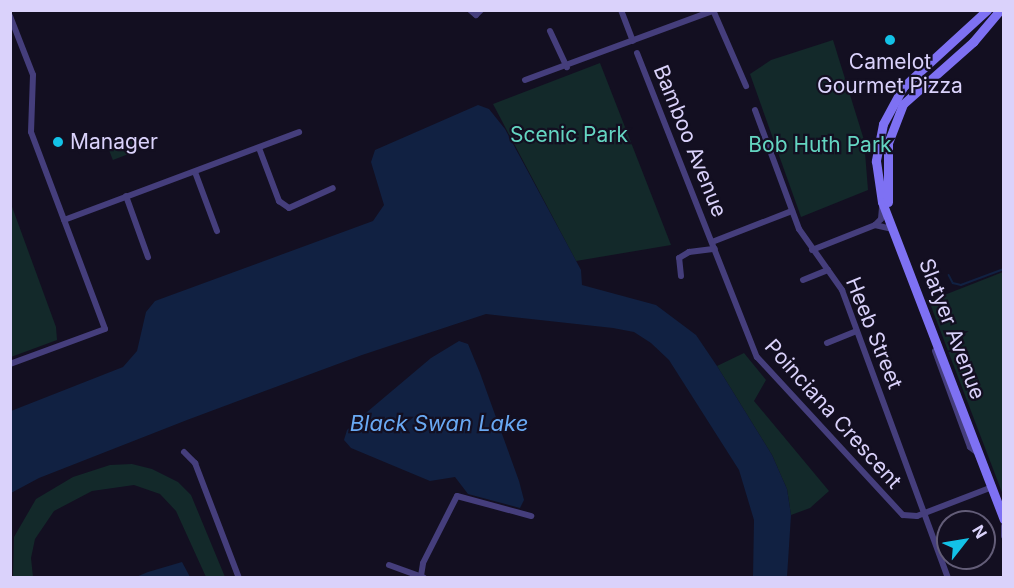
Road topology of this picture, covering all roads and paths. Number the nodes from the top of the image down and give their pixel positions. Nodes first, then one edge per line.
1 (470, 10) edge
2 (481, 10) edge
3 (621, 10) edge
4 (987, 10) edge
5 (1000, 10) edge
6 (713, 11) edge
7 (10, 16) edge
8 (550, 31) dead end
9 (633, 41) junction
10 (637, 53) dead end
11 (567, 67) junction
12 (525, 80) dead end
13 (746, 86) dead end
14 (755, 110) dead end
15 (299, 132) dead end
16 (259, 148) junction
17 (195, 172) junction
18 (333, 188) dead end
19 (126, 196) junction
20 (882, 202) junction
21 (792, 211) junction
22 (891, 219) junction
23 (64, 220) junction
24 (875, 225) junction
25 (217, 231) dead end
26 (896, 232) junction
27 (712, 242) junction
28 (714, 249) junction
29 (812, 250) junction
30 (148, 257) dead end
31 (828, 270) junction
32 (681, 276) dead end
33 (803, 280) dead end
34 (857, 331) junction
35 (827, 343) dead end
36 (10, 364) edge
37 (184, 452) dead end
38 (992, 487) junction
39 (926, 513) junction
40 (531, 516) dead end
41 (1004, 519) edge
42 (1004, 526) edge
43 (1004, 536) edge
44 (389, 565) dead end
45 (423, 577) edge
46 (238, 578) edge
47 (948, 578) edge

1 - 2 street
3 - 9 street
4 - 20 main road, Slatyer Avenue
5 - 22 main road, Slatyer Avenue
6 - 9 street
6 - 13 street
7 - 23 street
8 - 11 street
9 - 11 street
10 - 27 street, Bamboo Avenue
11 - 12 street
14 - 21 street, Heeb Street
15 - 16 street
16 - 17 street
16 - 18 street
17 - 19 street
17 - 25 street
19 - 23 street
19 - 30 street
20 - 22 main road, Slatyer Avenue
20 - 24 street
21 - 27 street
21 - 29 street, Heeb Street
22 - 26 main road, Slatyer Avenue
23 - 36 street
24 - 26 street
24 - 29 street
26 - 38 main road, Slatyer Avenue
27 - 28 street, Poinciana Crescent
28 - 32 street
28 - 39 street, Poinciana Crescent
29 - 31 street, Heeb Street
31 - 33 street
31 - 34 street, Heeb Street
34 - 35 street
34 - 39 street, Heeb Street
37 - 46 street
38 - 39 street, Poinciana Crescent
38 - 41 main road, Slatyer Avenue
39 - 47 street, Heeb Street
40 - 45 street
42 - 43 street
44 - 45 street

